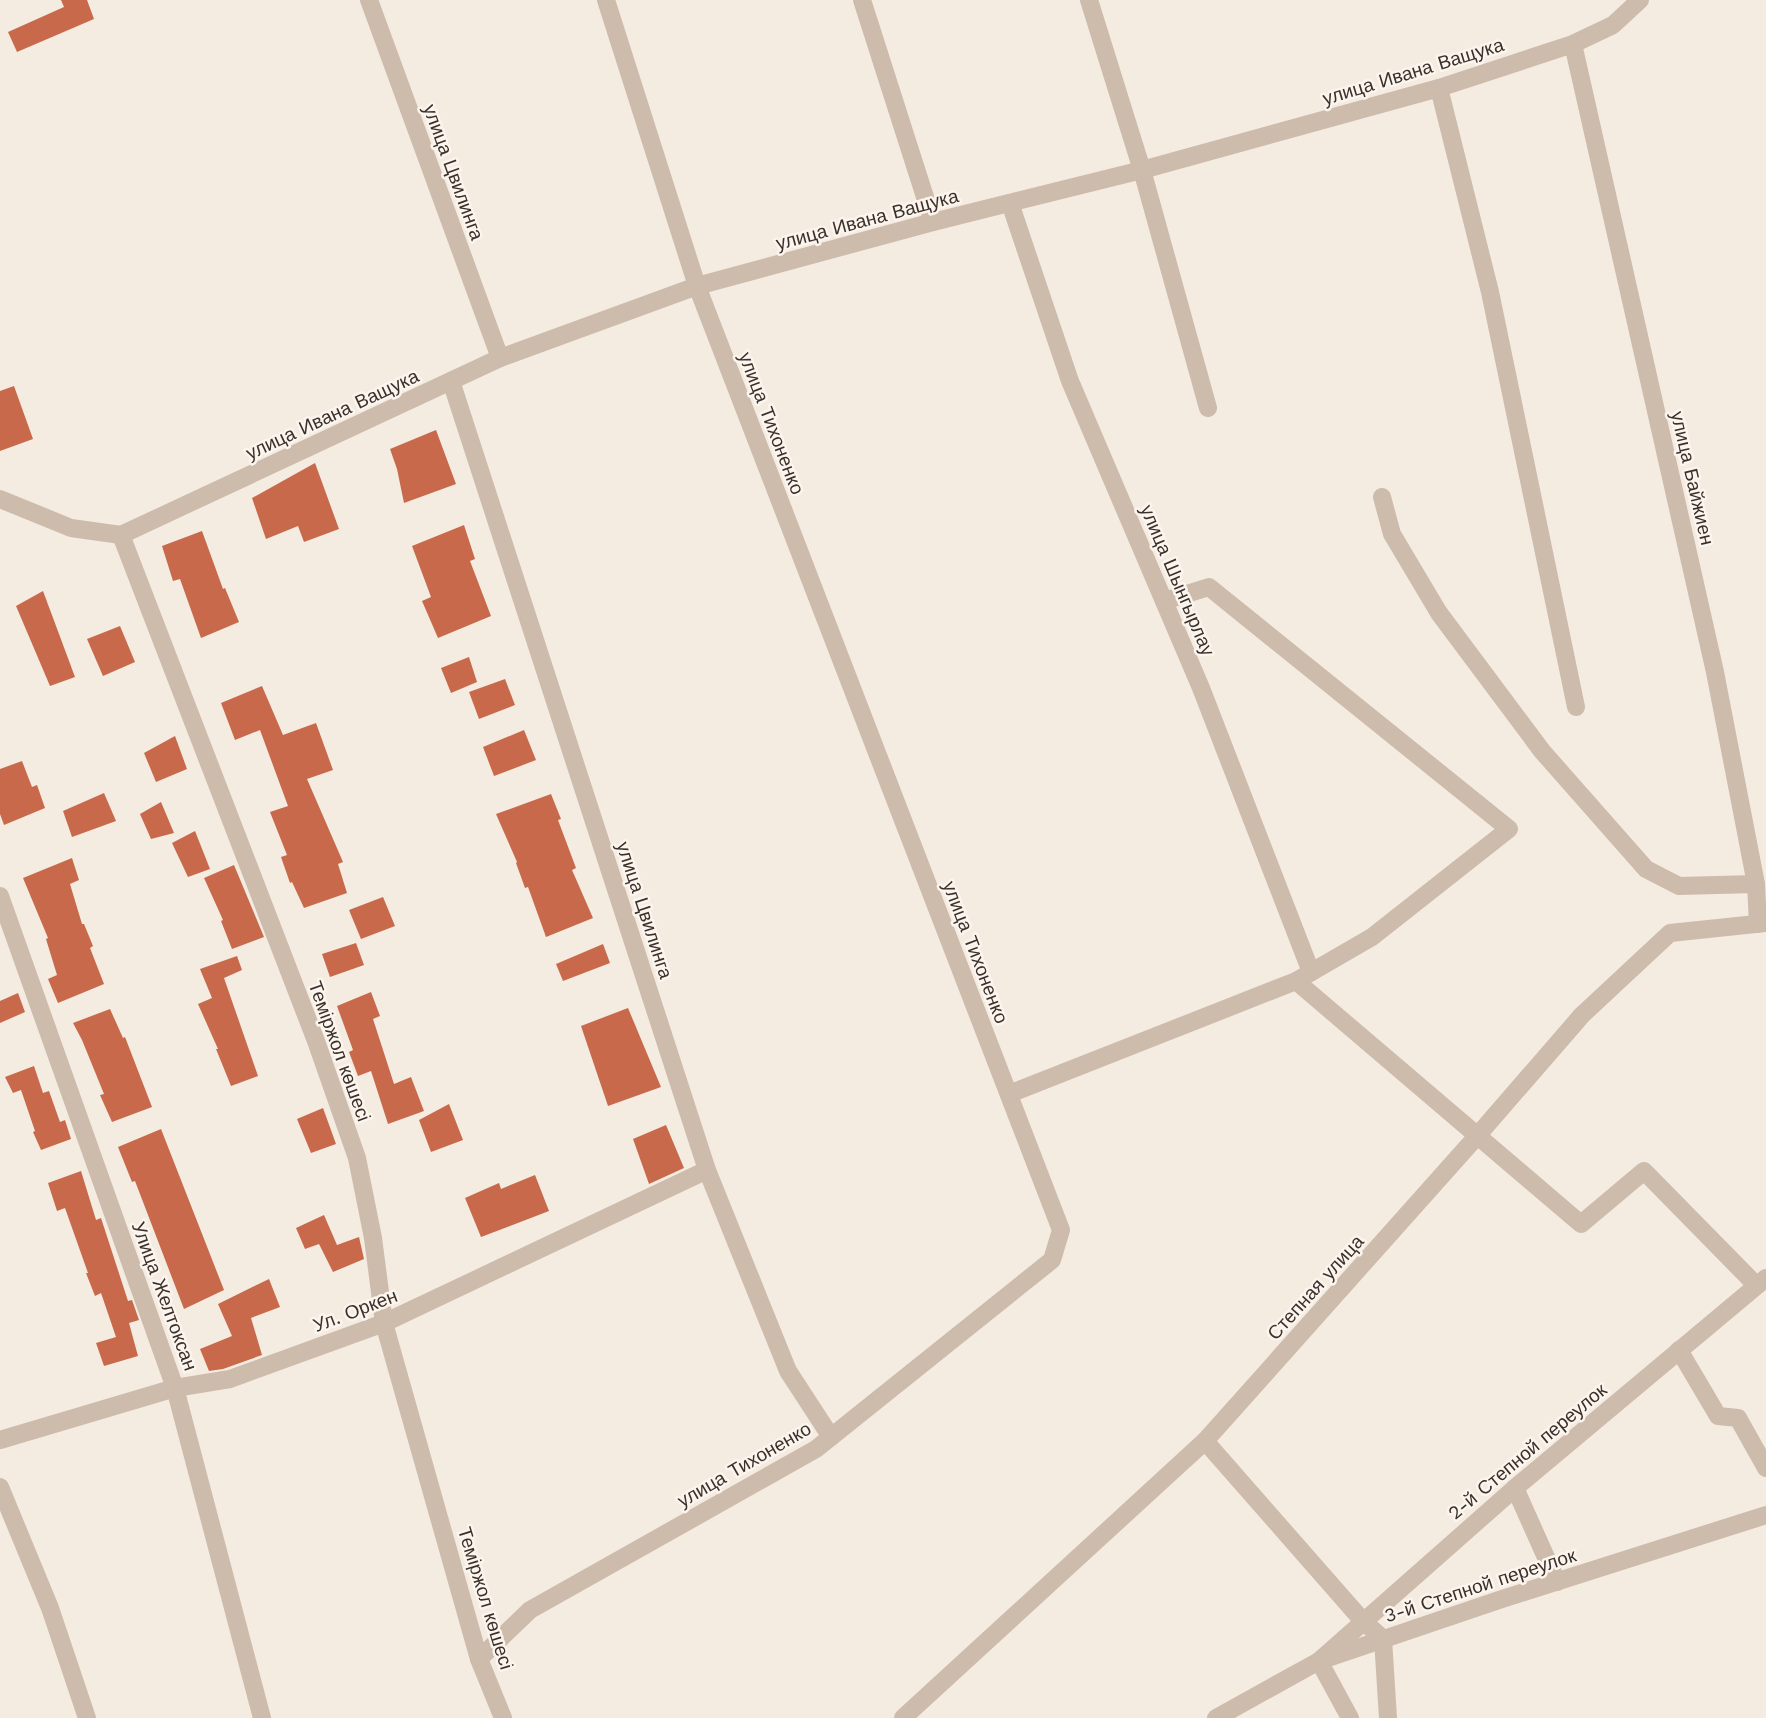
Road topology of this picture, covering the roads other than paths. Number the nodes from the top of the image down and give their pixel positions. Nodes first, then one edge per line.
1 (369, 0) edge
2 (606, 0) edge
3 (862, 0) edge
4 (1089, 0) edge
5 (1640, 0) edge
6 (1573, 44) junction
7 (1439, 88) junction
8 (1142, 170) junction
9 (1010, 203) junction
10 (933, 222) junction
11 (697, 286) junction
12 (500, 358) junction
13 (451, 381) junction
14 (1209, 408) dead end
15 (1382, 498) dead end
16 (0, 499) edge
17 (121, 535) junction
18 (1164, 601) junction
19 (1576, 707) dead end
20 (1756, 884) junction
21 (0, 897) edge
22 (1762, 923) edge
23 (1303, 976) junction
24 (1009, 1094) junction
25 (1478, 1135) junction
26 (707, 1170) junction
27 (1761, 1282) edge
28 (384, 1323) junction
29 (1679, 1350) junction
30 (175, 1388) junction
31 (831, 1437) junction
32 (0, 1440) edge
33 (1205, 1441) junction
34 (1766, 1468) edge
35 (0, 1487) edge
36 (1515, 1488) junction
37 (1766, 1515) edge
38 (1557, 1582) junction
39 (1363, 1620) junction
40 (1383, 1639) junction
41 (479, 1659) junction
42 (1319, 1661) junction
43 (87, 1718) edge
44 (261, 1718) edge
45 (503, 1718) edge
46 (903, 1718) edge
47 (1216, 1718) edge
48 (1350, 1718) edge
49 (1388, 1718) edge

1 - 12 street, улица Цвилинга
2 - 11 street, улица Тихоненко
3 - 10 street
4 - 8 street
5 - 6 street, улица Ивана Ващука
6 - 7 street, улица Ивана Ващука
6 - 20 street, улица Байжиен
7 - 8 street, улица Ивана Ващука
7 - 19 street
8 - 9 street, улица Ивана Ващука
8 - 14 street
9 - 10 street, улица Ивана Ващука
9 - 18 street, улица Шынгырлау
10 - 11 street, улица Ивана Ващука
11 - 12 street, улица Ивана Ващука
11 - 24 street, улица Тихоненко
12 - 13 street, улица Ивана Ващука
13 - 17 street, улица Ивана Ващука
13 - 26 street, улица Цвилинга
15 - 20 street
16 - 17 street
17 - 28 street, Теміржол көшесі
18 - 23 street, улица Шынгырлау
18 - 23 street
20 - 22 street, улица Байжиен
21 - 30 street, Улица Желтоксан
22 - 25 street, Степная улица
23 - 24 street
23 - 25 street
24 - 31 street, улица Тихоненко
25 - 27 street
25 - 33 street, Степная улица
26 - 28 street, Ул. Оркен
26 - 31 street, улица Цвилинга
27 - 29 street, 2-й Степной переулок
28 - 30 street, Ул. Оркен
28 - 41 street, Теміржол көшесі
29 - 34 street
29 - 36 street, 2-й Степной переулок
30 - 32 street, Ул. Оркен
30 - 44 street, Улица Желтоксан
31 - 41 street, улица Тихоненко
33 - 39 street
33 - 46 street, Степная улица
35 - 43 street
36 - 38 street
36 - 39 street, 2-й Степной переулок
37 - 38 street, 3-й Степной переулок
38 - 40 street, 3-й Степной переулок
39 - 40 street
39 - 42 street, 2-й Степной переулок
40 - 42 street, 3-й Степной переулок
40 - 49 street
41 - 45 street, Теміржол көшесі
42 - 47 street, 3-й Степной переулок
42 - 48 street

